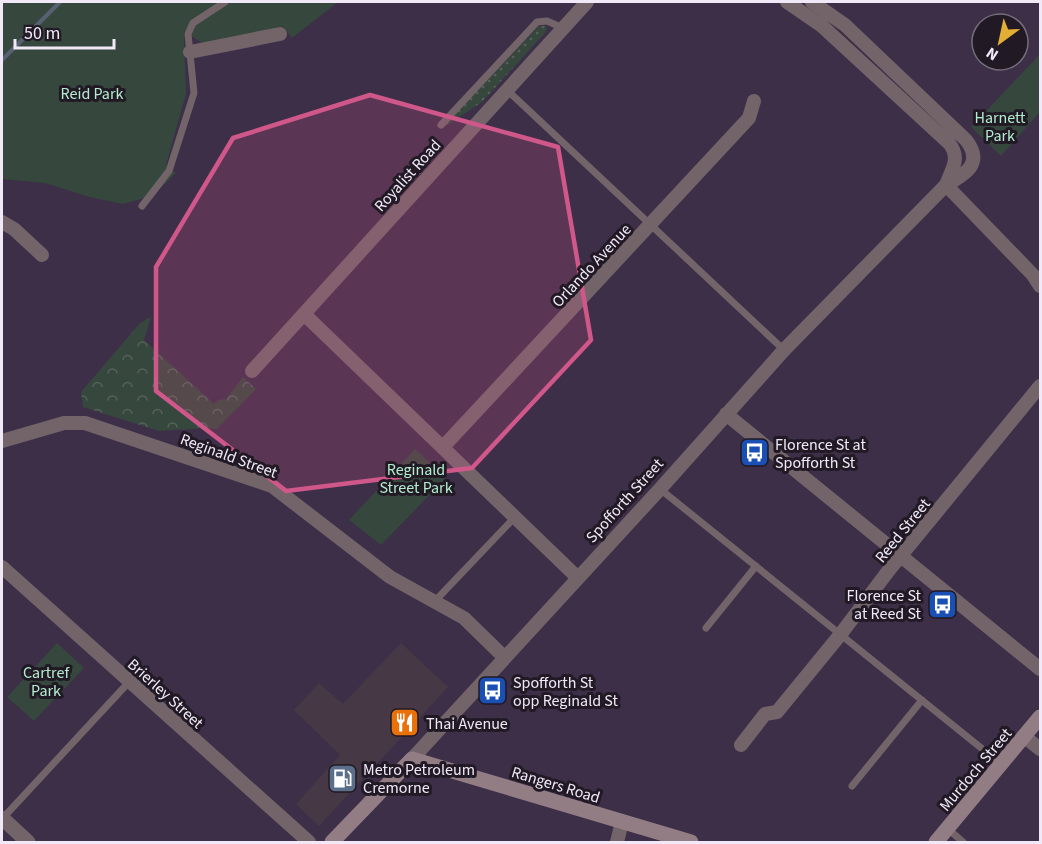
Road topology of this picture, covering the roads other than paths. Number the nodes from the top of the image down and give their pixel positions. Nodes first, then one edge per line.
1 (225, 2) edge
2 (587, 2) edge
3 (787, 2) edge
4 (812, 2) edge
5 (563, 28) junction
6 (280, 34) dead end
7 (190, 52) junction
8 (506, 89) junction
9 (754, 101) dead end
10 (441, 125) dead end
11 (946, 185) junction
12 (142, 206) dead end
13 (2, 222) edge
14 (652, 224) junction
15 (42, 255) dead end
16 (1041, 286) edge
17 (304, 314) junction
18 (784, 350) junction
19 (252, 371) dead end
20 (1041, 386) edge
21 (726, 414) junction
22 (2, 441) edge
23 (443, 447) junction
24 (660, 489) junction
25 (514, 518) junction
26 (901, 556) junction
27 (756, 566) junction
28 (2, 567) edge
29 (578, 578) junction
30 (435, 601) junction
31 (706, 628) dead end
32 (840, 635) junction
33 (504, 657) junction
34 (1041, 669) edge
35 (129, 682) junction
36 (922, 700) junction
37 (1041, 717) edge
38 (1025, 736) junction
39 (741, 744) dead end
40 (1041, 749) edge
41 (412, 759) junction
42 (1002, 764) junction
43 (852, 786) dead end
44 (2, 818) edge
45 (622, 822) junction
46 (948, 829) junction
47 (28, 843) edge
48 (309, 843) edge
49 (332, 843) edge
50 (617, 843) edge
51 (691, 843) edge
52 (936, 843) edge
53 (963, 843) edge

1 - 7 lane
2 - 5 street, Royalist Road
3 - 11 street
4 - 11 street, Spofforth Street
5 - 8 street, Royalist Road
5 - 10 lane
6 - 7 street
7 - 12 lane
8 - 14 lane
8 - 17 street, Royalist Road
9 - 14 street, Orlando Avenue
11 - 16 street
11 - 18 street, Spofforth Street
13 - 15 street
14 - 18 lane
14 - 23 street, Orlando Avenue
17 - 19 street, Royalist Road
17 - 23 street
18 - 21 street, Spofforth Street
20 - 26 street, Reed Street
21 - 24 street, Spofforth Street
21 - 26 street
22 - 30 street, Reginald Street
23 - 25 street
24 - 27 lane
24 - 29 street, Spofforth Street
25 - 29 street
25 - 30 lane
26 - 32 street, Reed Street
26 - 34 street
27 - 31 lane
27 - 32 lane
28 - 35 street, Brierley Street
29 - 33 street, Spofforth Street
30 - 33 street, Reginald Street
32 - 36 lane
32 - 39 street, Reed Street
33 - 41 street, Spofforth Street
35 - 44 lane
35 - 48 street, Brierley Street
36 - 42 lane
36 - 43 lane
37 - 38 main road, Murdoch Street
38 - 40 street
38 - 42 main road, Murdoch Street
41 - 45 main road, Rangers Road
41 - 49 main road, Spofforth Street
42 - 46 main road, Murdoch Street
44 - 47 street
45 - 50 street
45 - 51 main road, Rangers Road
46 - 52 main road, Murdoch Street
46 - 53 lane

